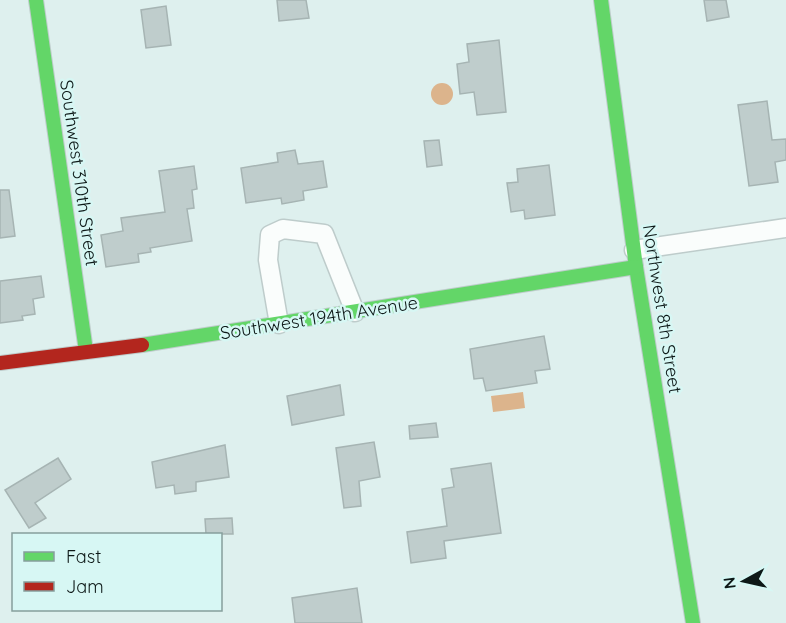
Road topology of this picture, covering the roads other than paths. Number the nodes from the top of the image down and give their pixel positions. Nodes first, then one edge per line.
1 (36, 0) edge
2 (601, 0) edge
3 (786, 228) edge
4 (635, 258) junction
5 (355, 312) junction
6 (279, 324) junction
7 (86, 351) junction
8 (0, 363) edge
9 (693, 623) edge

1 - 7 street, Southwest 310th Street
2 - 4 street, Northwest 8th Street
3 - 4 street, Southwest 194th Avenue
4 - 5 street, Southwest 194th Avenue
4 - 9 street, Northwest 8th Street
5 - 6 street, Southwest 194th Avenue
5 - 6 street
6 - 7 street, Southwest 194th Avenue
7 - 8 street, Southwest 194th Avenue

